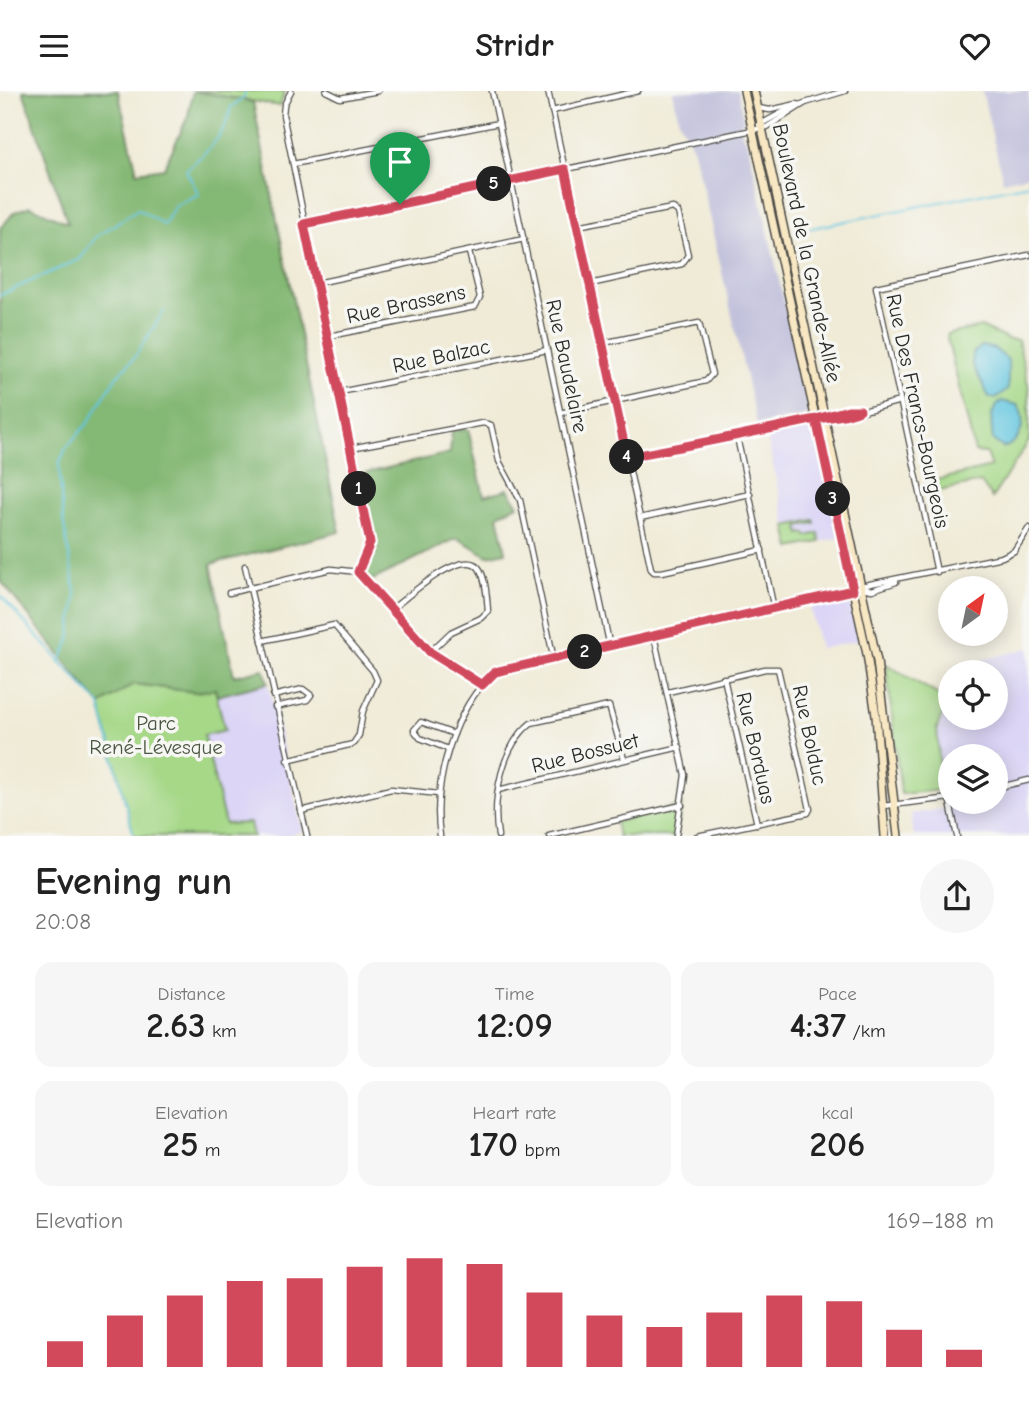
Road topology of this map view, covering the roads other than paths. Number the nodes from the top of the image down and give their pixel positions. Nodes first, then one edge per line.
1 (291, 91) edge
2 (326, 91) edge
3 (378, 91) edge
4 (492, 91) edge
5 (548, 91) edge
6 (638, 91) edge
7 (744, 91) edge
8 (754, 91) edge
9 (845, 91) edge
10 (805, 103) junction
11 (757, 108) junction
12 (552, 111) junction
13 (499, 123) junction
14 (761, 126) junction
15 (752, 128) junction
16 (293, 164) junction
17 (565, 169) junction
18 (511, 181) junction
19 (304, 224) junction
20 (577, 226) junction
21 (524, 239) junction
22 (469, 252) junction
23 (1029, 255) edge
24 (317, 283) junction
25 (590, 284) junction
26 (329, 336) junction
27 (603, 343) junction
28 (547, 350) junction
29 (340, 393) junction
30 (615, 401) junction
31 (900, 401) junction
32 (560, 413) junction
33 (825, 417) junction
34 (816, 419) junction
35 (737, 437) junction
36 (351, 448) junction
37 (627, 457) junction
38 (750, 494) junction
39 (640, 518) junction
40 (1029, 528) edge
41 (762, 550) junction
42 (245, 566) dead end
43 (358, 572) junction
44 (937, 572) junction
45 (250, 588) junction
46 (862, 588) junction
47 (853, 590) junction
48 (229, 593) dead end
49 (392, 609) junction
50 (774, 609) junction
51 (654, 636) junction
52 (262, 641) junction
53 (610, 647) junction
54 (430, 652) junction
55 (554, 660) junction
56 (724, 678) junction
57 (482, 685) junction
58 (668, 692) junction
59 (273, 696) junction
60 (275, 707) junction
61 (454, 734) junction
62 (680, 747) junction
63 (448, 748) junction
64 (624, 759) junction
65 (288, 760) junction
66 (1029, 780) edge
67 (1008, 785) edge
68 (497, 790) junction
69 (439, 794) junction
70 (938, 799) edge
71 (682, 805) junction
72 (894, 805) junction
73 (882, 806) junction
74 (301, 811) junction
75 (952, 814) edge
76 (757, 824) junction
77 (585, 828) junction
78 (307, 836) edge
79 (440, 836) edge
80 (498, 836) edge
81 (549, 836) edge
82 (587, 836) edge
83 (676, 836) edge
84 (697, 836) edge
85 (885, 836) edge
86 (898, 836) edge
87 (957, 836) edge

1 - 16 street
2 - 3 street
4 - 13 street, Rue Baudelaire
5 - 12 street
6 - 12 street
7 - 15 street, Boulevard de la Grande-Allée
8 - 11 street, Boulevard de la Grande-Allée
9 - 10 street
10 - 11 street
10 - 14 street
11 - 14 street, Boulevard de la Grande-Allée
12 - 17 street
13 - 16 street
13 - 18 street, Rue Baudelaire
14 - 15 street
14 - 33 street, Boulevard de la Grande-Allée
15 - 17 street
15 - 34 street, Boulevard de la Grande-Allée
16 - 19 street
17 - 18 street
17 - 20 street
18 - 19 street
18 - 21 street, Rue Baudelaire
19 - 24 street
20 - 25 street
20 - 25 street
21 - 22 street
21 - 28 street, Rue Baudelaire
22 - 24 street
22 - 26 street, Rue Brassens
23 - 31 street, Rue Des Francs-Bourgeois
24 - 26 street
25 - 27 street
26 - 29 street
27 - 30 street
27 - 30 street
28 - 29 street, Rue Balzac
28 - 32 street, Rue Baudelaire
29 - 36 street
30 - 32 street
30 - 37 street
31 - 33 street
31 - 44 street, Rue Des Francs-Bourgeois
32 - 53 street, Rue Baudelaire
33 - 34 street
33 - 46 street, Boulevard de la Grande-Allée
34 - 35 street
34 - 47 street, Boulevard de la Grande-Allée
35 - 37 street
35 - 38 street
36 - 43 street
36 - 55 street
37 - 39 street
38 - 39 street
38 - 41 street
39 - 41 street
40 - 44 street
41 - 50 street
42 - 45 street
43 - 45 street
43 - 49 street
44 - 46 street
45 - 48 street
45 - 52 street
46 - 47 street
46 - 72 street, Boulevard de la Grande-Allée
47 - 50 street
47 - 73 street, Boulevard de la Grande-Allée
49 - 54 street
49 - 54 street
50 - 51 street
51 - 53 street
51 - 58 street
52 - 59 street
52 - 65 street
53 - 55 street
54 - 57 street
55 - 57 street
56 - 58 street
56 - 76 street, Rue Borduas
56 - 76 street, Rue Bolduc
57 - 61 street
58 - 62 street
59 - 60 street
59 - 60 street
60 - 65 street
61 - 63 street
61 - 63 street
62 - 64 street, Rue Bossuet
62 - 71 street
63 - 69 street
64 - 68 street, Rue Bossuet
64 - 68 street
65 - 74 street
66 - 67 street
68 - 80 street
69 - 74 street
69 - 79 street
70 - 72 street
71 - 77 street
71 - 83 street
72 - 73 street
72 - 86 street, Boulevard de la Grande-Allée
73 - 85 street, Boulevard de la Grande-Allée
74 - 78 street
75 - 87 street
76 - 84 street
77 - 81 street
77 - 82 street

